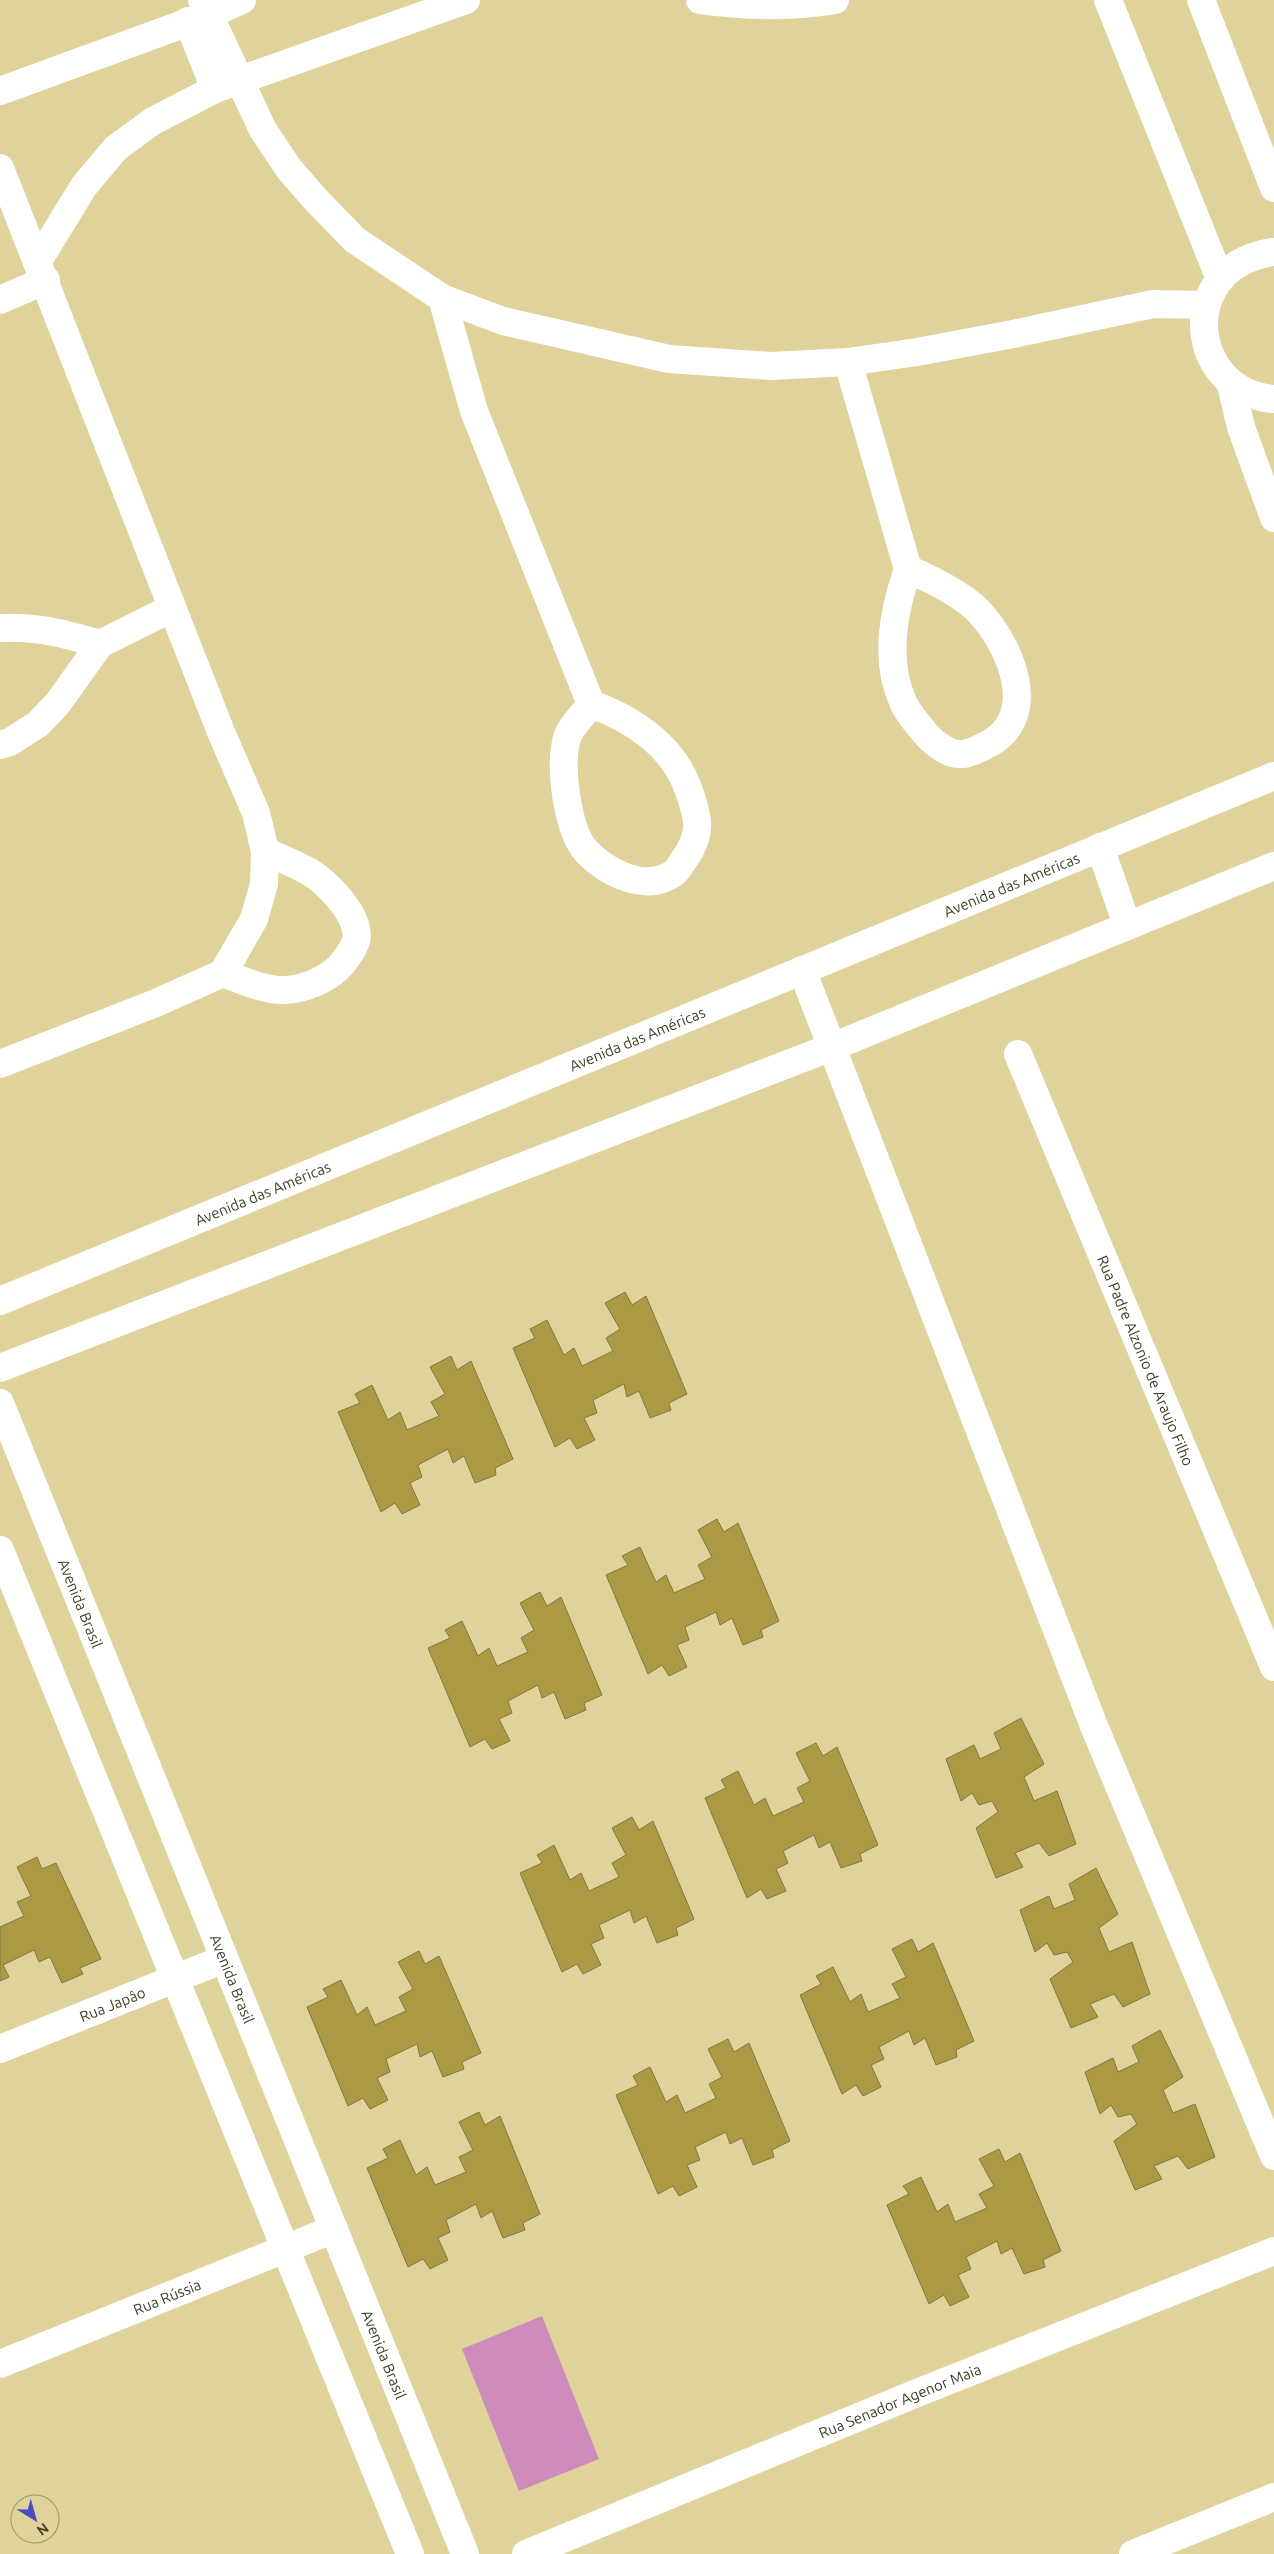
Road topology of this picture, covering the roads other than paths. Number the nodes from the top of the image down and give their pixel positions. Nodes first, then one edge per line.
1 (242, 0) edge
2 (466, 0) edge
3 (700, 0) edge
4 (834, 0) edge
5 (1108, 0) edge
6 (1201, 0) edge
7 (199, 12) edge
8 (228, 84) junction
9 (0, 91) edge
10 (0, 168) edge
11 (1274, 188) edge
12 (1274, 252) edge
13 (42, 271) junction
14 (1220, 279) junction
15 (442, 298) junction
16 (0, 300) edge
17 (1206, 305) junction
18 (848, 362) junction
19 (1231, 385) junction
20 (1274, 399) edge
21 (1274, 518) edge
22 (908, 569) junction
23 (172, 608) junction
24 (0, 628) edge
25 (100, 644) junction
26 (591, 704) junction
27 (0, 744) edge
28 (1274, 776) edge
29 (1100, 847) junction
30 (264, 851) junction
31 (1274, 866) edge
32 (1127, 925) junction
33 (802, 970) junction
34 (223, 973) junction
35 (832, 1047) junction
36 (1018, 1054) dead end
37 (0, 1064) edge
38 (0, 1301) edge
39 (0, 1368) edge
40 (0, 1403) edge
41 (0, 1550) edge
42 (1274, 1667) edge
43 (224, 1959) junction
44 (174, 1979) junction
45 (0, 2049) edge
46 (1274, 2156) edge
47 (334, 2229) junction
48 (285, 2249) junction
49 (1274, 2251) edge
50 (0, 2364) edge
51 (1274, 2497) edge
52 (410, 2554) edge
53 (465, 2554) edge
54 (526, 2554) edge
55 (1133, 2554) edge

1 - 7 street
2 - 8 street
3 - 4 street
5 - 14 street
6 - 11 street
7 - 8 street
7 - 9 street
8 - 13 street
8 - 15 street
10 - 13 street
12 - 14 street
13 - 16 street
13 - 23 street
14 - 17 street
15 - 18 street
15 - 26 street
17 - 18 street
17 - 19 street
18 - 22 street
19 - 20 street
19 - 21 street
22 - 22 street
23 - 25 street
23 - 30 street
24 - 25 street
25 - 27 street
26 - 26 street
28 - 29 street, Avenida das Américas
29 - 32 street
29 - 33 street, Avenida das Américas
30 - 34 street
30 - 34 street
31 - 32 street
32 - 35 street
33 - 35 street
33 - 38 street, Avenida das Américas
34 - 37 street
35 - 39 street
35 - 46 street
36 - 42 street, Rua Padre Alzonio de Araujo Filho
40 - 43 street, Avenida Brasil
41 - 44 street
43 - 44 street, Rua Japâo
43 - 47 street, Avenida Brasil
44 - 45 street, Rua Japâo
44 - 48 street
47 - 48 street, Rua Rússia
47 - 53 street, Avenida Brasil
48 - 50 street, Rua Rússia
48 - 52 street
49 - 54 street, Rua Senador Agenor Maia
51 - 55 street

